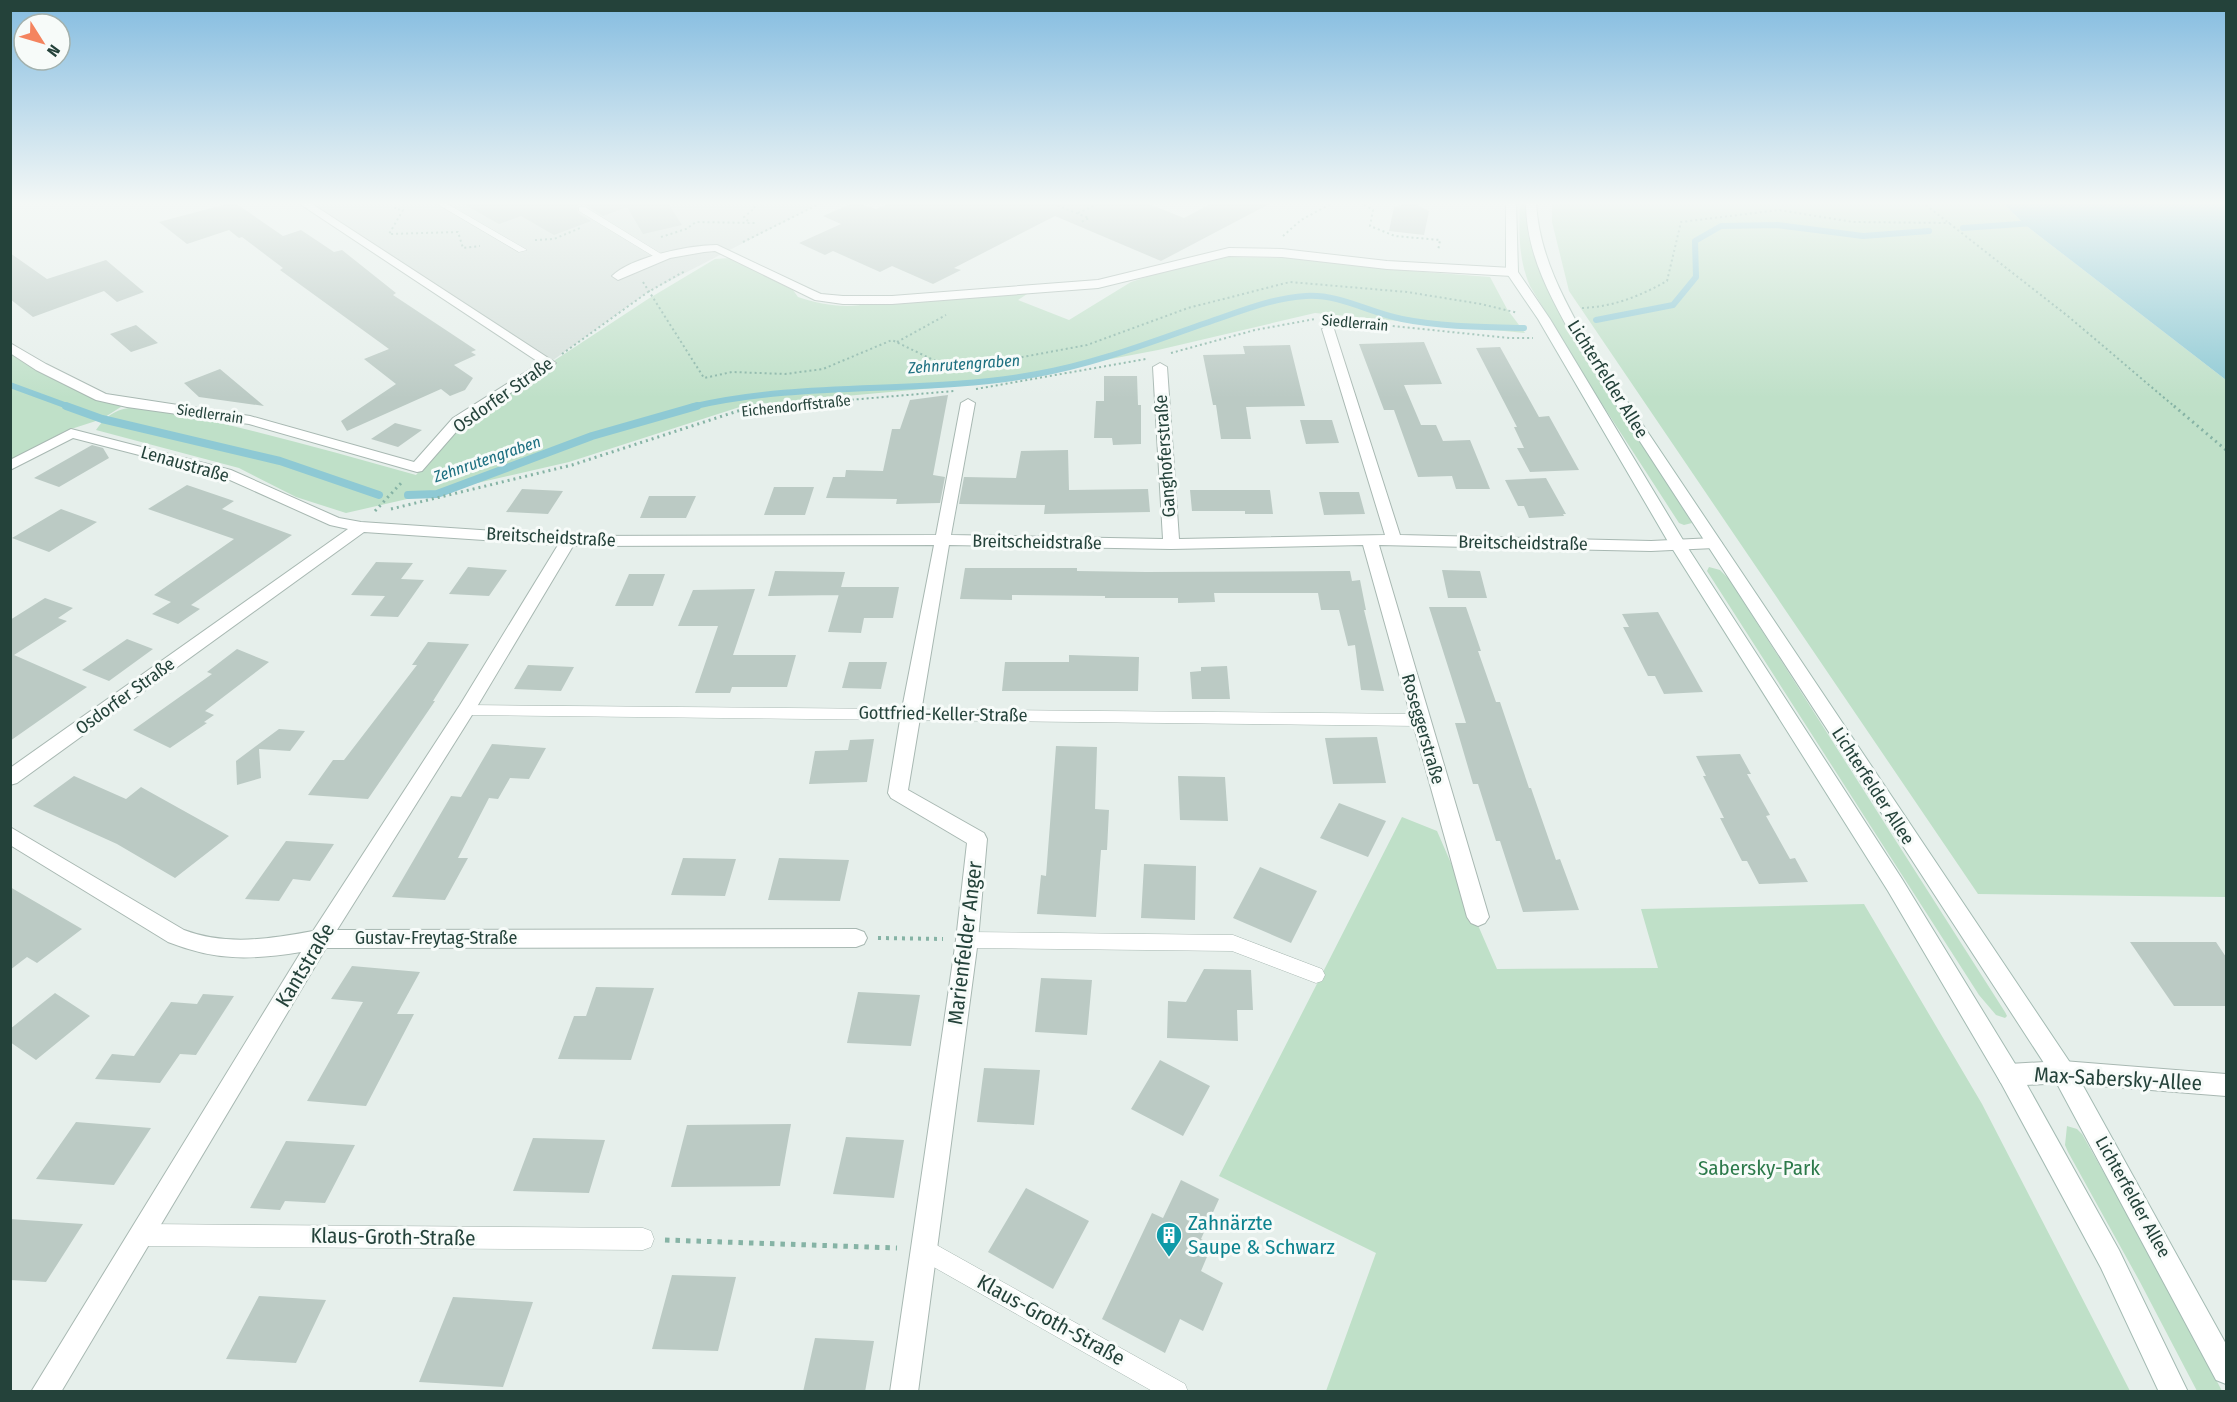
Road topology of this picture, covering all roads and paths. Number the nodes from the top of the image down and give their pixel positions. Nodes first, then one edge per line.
1 (402, 267) edge
2 (693, 267) edge
3 (757, 267) edge
4 (1171, 267) edge
5 (1419, 267) edge
6 (1512, 267) edge
7 (1543, 267) edge
8 (1670, 267) edge
9 (2006, 267) edge
10 (635, 268) joint
11 (1434, 269) joint
12 (1512, 272) junction
13 (618, 276) dead end
14 (648, 292) junction
15 (1563, 308) junction
16 (946, 314) dead end
17 (1316, 319) dead end
18 (1544, 319) junction
19 (1333, 325) joint
20 (1555, 338) junction
21 (897, 342) junction
22 (10, 347) edge
23 (1170, 354) dead end
24 (549, 363) junction
25 (1153, 363) joint
26 (958, 391) dead end
27 (969, 396) joint
28 (2226, 450) edge
29 (10, 466) edge
30 (417, 468) junction
31 (360, 526) junction
32 (568, 540) junction
33 (944, 540) junction
34 (1370, 540) junction
35 (1394, 540) junction
36 (1714, 543) junction
37 (1171, 544) junction
38 (1678, 545) junction
39 (466, 710) junction
40 (910, 714) junction
41 (1420, 720) junction
42 (10, 778) edge
43 (10, 835) edge
44 (1478, 916) dead end
45 (856, 938) joint
46 (320, 939) junction
47 (967, 940) junction
48 (1316, 975) dead end
49 (2063, 1072) junction
50 (2009, 1075) junction
51 (2226, 1085) edge
52 (142, 1235) junction
53 (643, 1239) joint
54 (924, 1249) junction
55 (2226, 1370) edge
56 (45, 1392) edge
57 (904, 1392) edge
58 (1177, 1392) edge
59 (2174, 1392) edge

1 - 24 street
2 - 14 path, Osdorfer Straße
3 - 4 street
5 - 11 street
6 - 12 street
7 - 15 street, Lichterfelder Allee
8 - 15 path
9 - 28 path
10 - 13 street
10 - 14 path
11 - 12 street
12 - 18 street, Lichterfelder Allee
14 - 21 path
14 - 24 path, Osdorfer Straße
15 - 36 street, Lichterfelder Allee
16 - 21 path
17 - 23 path, Siedlerrain
18 - 20 street, Lichterfelder Allee
18 - 21 path
19 - 20 path, Siedlerrain
19 - 35 street
20 - 38 street, Lichterfelder Allee
22 - 30 street, Siedlerrain
24 - 30 street, Osdorfer Straße
25 - 27 path
25 - 37 street, Ganghoferstraße
26 - 30 path, Eichendorffstraße
27 - 33 street
29 - 31 street, Lenaustraße
31 - 32 street, Breitscheidstraße
31 - 42 street, Osdorfer Straße
32 - 33 street, Breitscheidstraße
32 - 39 street, Kantstraße
33 - 37 street, Breitscheidstraße
33 - 40 street, Marienfelder Anger
34 - 35 street, Breitscheidstraße
34 - 37 street, Breitscheidstraße
34 - 41 street, Roseggerstraße
35 - 38 street, Breitscheidstraße
36 - 38 street, Breitscheidstraße
36 - 49 street, Lichterfelder Allee
38 - 50 street, Lichterfelder Allee
39 - 40 lane, Gottfried-Keller-Straße
39 - 46 street, Kantstraße
40 - 41 lane, Gottfried-Keller-Straße
40 - 47 street, Marienfelder Anger
41 - 44 street, Roseggerstraße
43 - 46 street, Gustav-Freytag-Straße
45 - 46 street, Gustav-Freytag-Straße
45 - 47 path
46 - 52 street, Kantstraße
47 - 48 lane
47 - 54 street, Marienfelder Anger
49 - 50 street, Max-Sabersky-Allee
49 - 51 street, Max-Sabersky-Allee
49 - 55 street, Lichterfelder Allee
50 - 59 street, Lichterfelder Allee
52 - 53 lane, Klaus-Groth-Straße
52 - 56 street, Kantstraße
53 - 54 path
54 - 57 street, Marienfelder Anger
54 - 58 lane, Klaus-Groth-Straße

